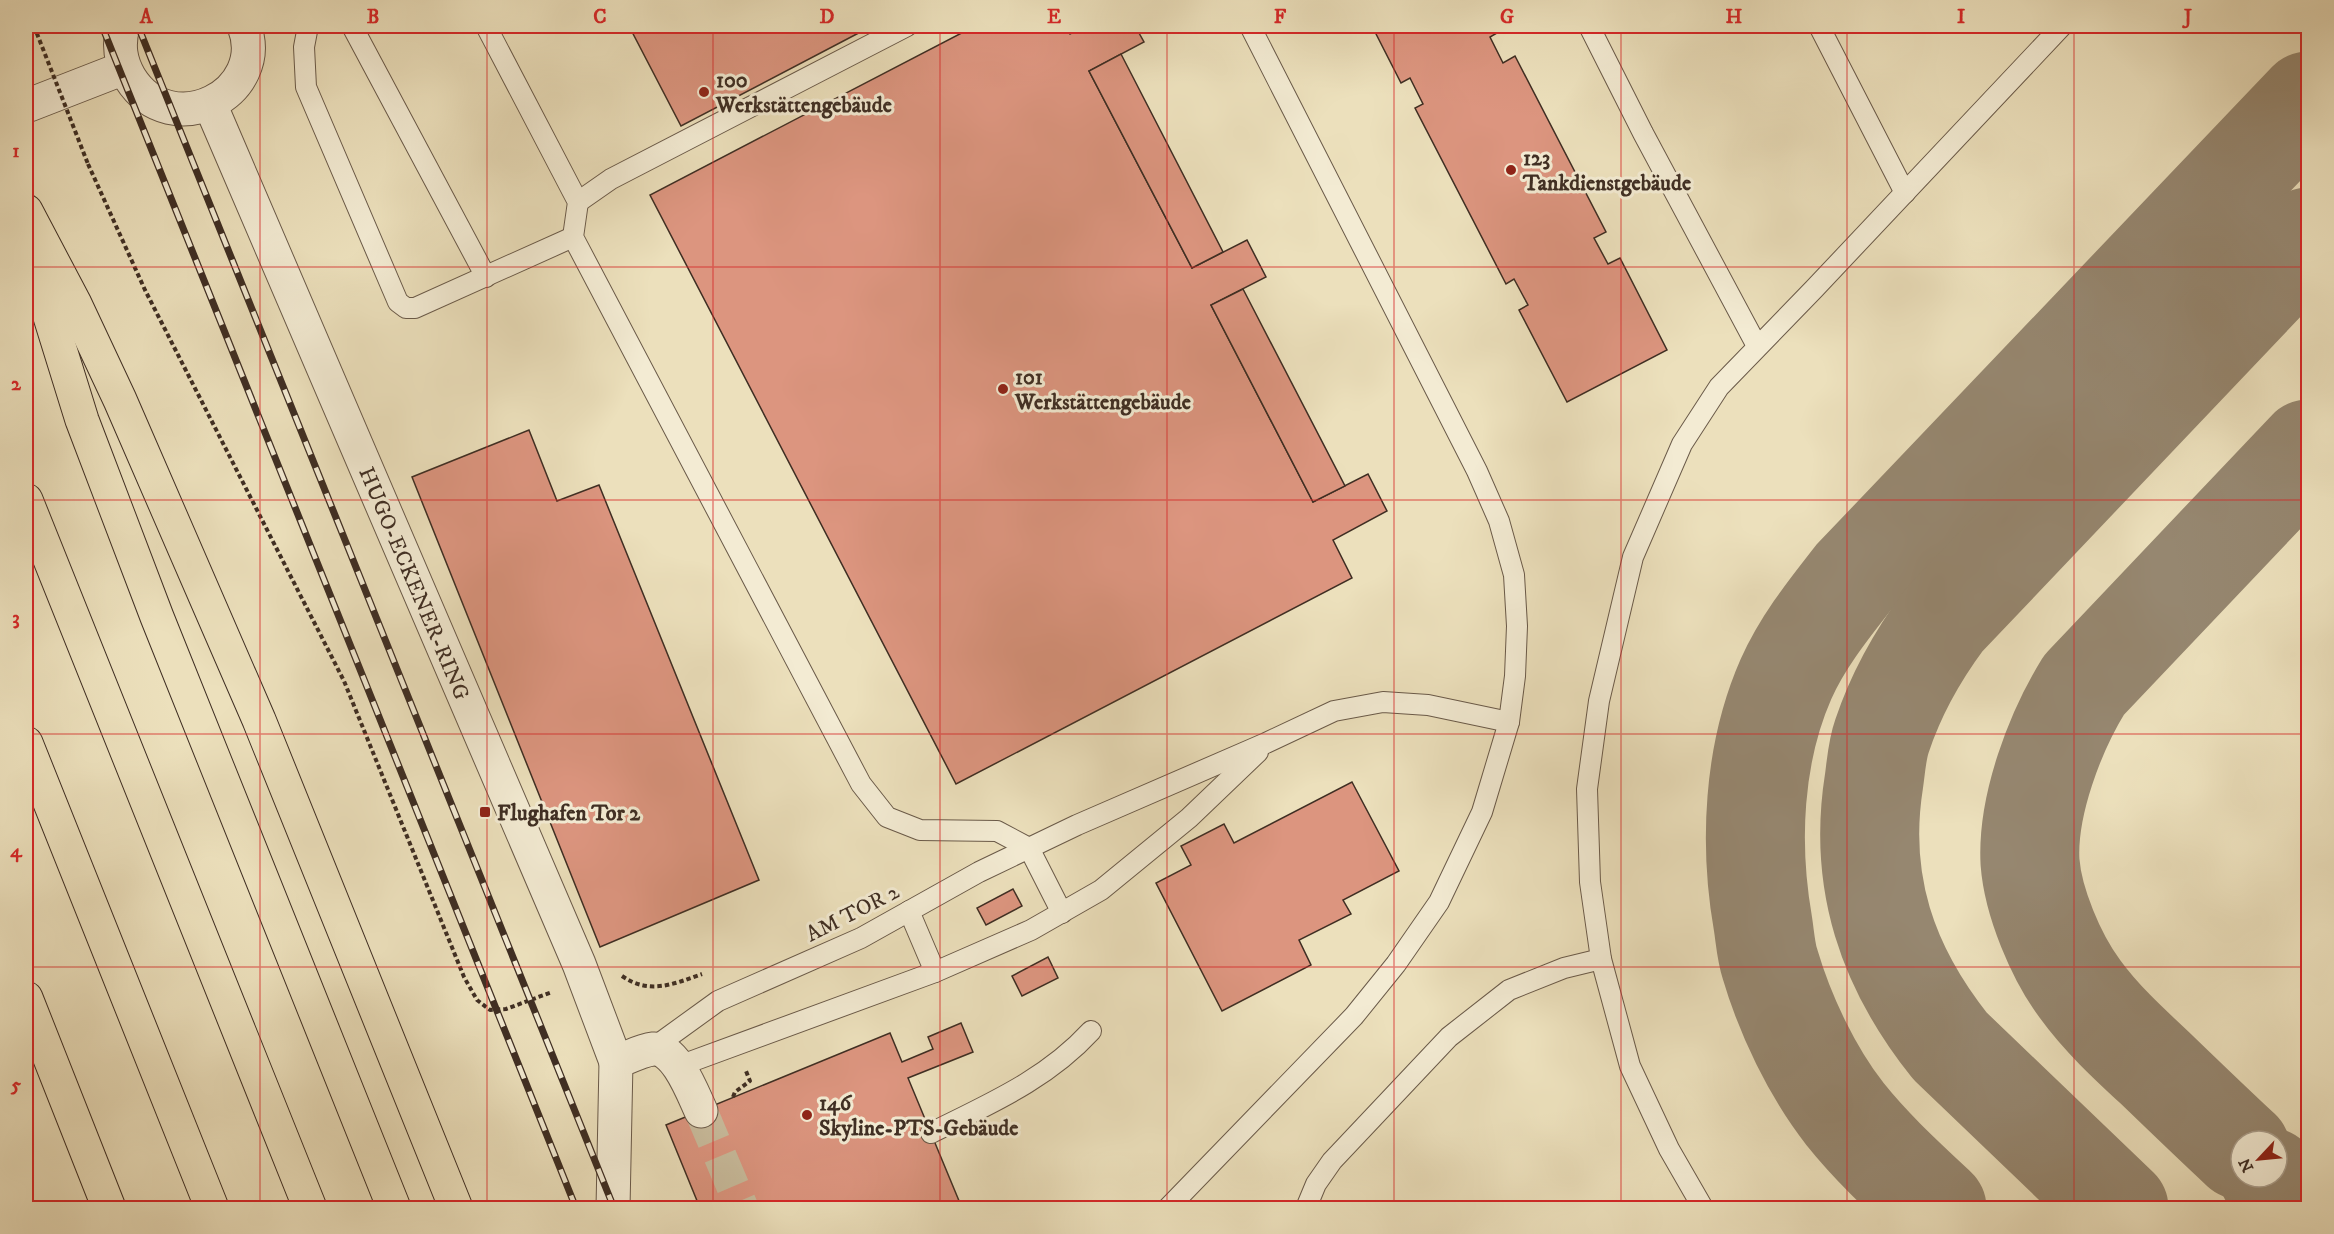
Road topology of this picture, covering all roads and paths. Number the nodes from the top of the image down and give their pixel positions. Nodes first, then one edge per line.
1 (34, 26) edge
2 (123, 26) edge
3 (244, 26) edge
4 (308, 26) edge
5 (352, 26) edge
6 (486, 26) edge
7 (907, 26) edge
8 (1250, 26) edge
9 (1589, 26) edge
10 (1819, 26) edge
11 (2062, 26) edge
12 (124, 68) junction
13 (210, 104) junction
14 (29, 105) dead end
15 (1905, 193) junction
16 (578, 202) junction
17 (26, 211) edge
18 (573, 237) junction
19 (26, 239) edge
20 (486, 277) junction
21 (1757, 346) junction
22 (26, 500) edge
23 (1509, 723) junction
24 (26, 743) edge
25 (1266, 743) junction
26 (1029, 848) junction
27 (909, 911) junction
28 (1062, 913) junction
29 (1601, 959) junction
30 (934, 972) junction
31 (555, 990) dead end
32 (26, 998) edge
33 (1091, 1031) dead end
34 (666, 1057) junction
35 (616, 1062) junction
36 (701, 1111) tunnel mouth
37 (271, 1112) junction
38 (931, 1132) dead end
39 (109, 1209) edge
40 (212, 1209) edge
41 (310, 1209) edge
42 (334, 1209) edge
43 (394, 1209) edge
44 (456, 1209) edge
45 (612, 1209) edge
46 (1168, 1209) edge
47 (1306, 1209) edge
48 (1703, 1209) edge

1 - 31 path, bridge
2 - 12 street
3 - 13 street
4 - 20 lane
5 - 20 lane
6 - 16 lane
7 - 16 lane
8 - 23 lane
9 - 21 lane
10 - 15 lane
11 - 15 lane
12 - 13 street
12 - 14 street
13 - 35 street, HUGO-ECKENER-RING
15 - 21 lane
16 - 18 lane
17 - 44 highway
18 - 20 lane
18 - 26 lane
19 - 43 highway
21 - 29 lane
22 - 37 highway
23 - 25 lane, AM TOR 2
23 - 46 lane
24 - 40 highway
25 - 26 lane, AM TOR 2
25 - 28 lane
26 - 27 lane, AM TOR 2
26 - 28 lane
27 - 30 lane
27 - 34 lane, AM TOR 2
28 - 30 lane
29 - 47 lane
29 - 48 lane
30 - 34 lane
32 - 39 highway
33 - 38 lane
34 - 35 street
34 - 36 street
35 - 45 street, HUGO-ECKENER-RING
37 - 41 highway
37 - 42 highway

